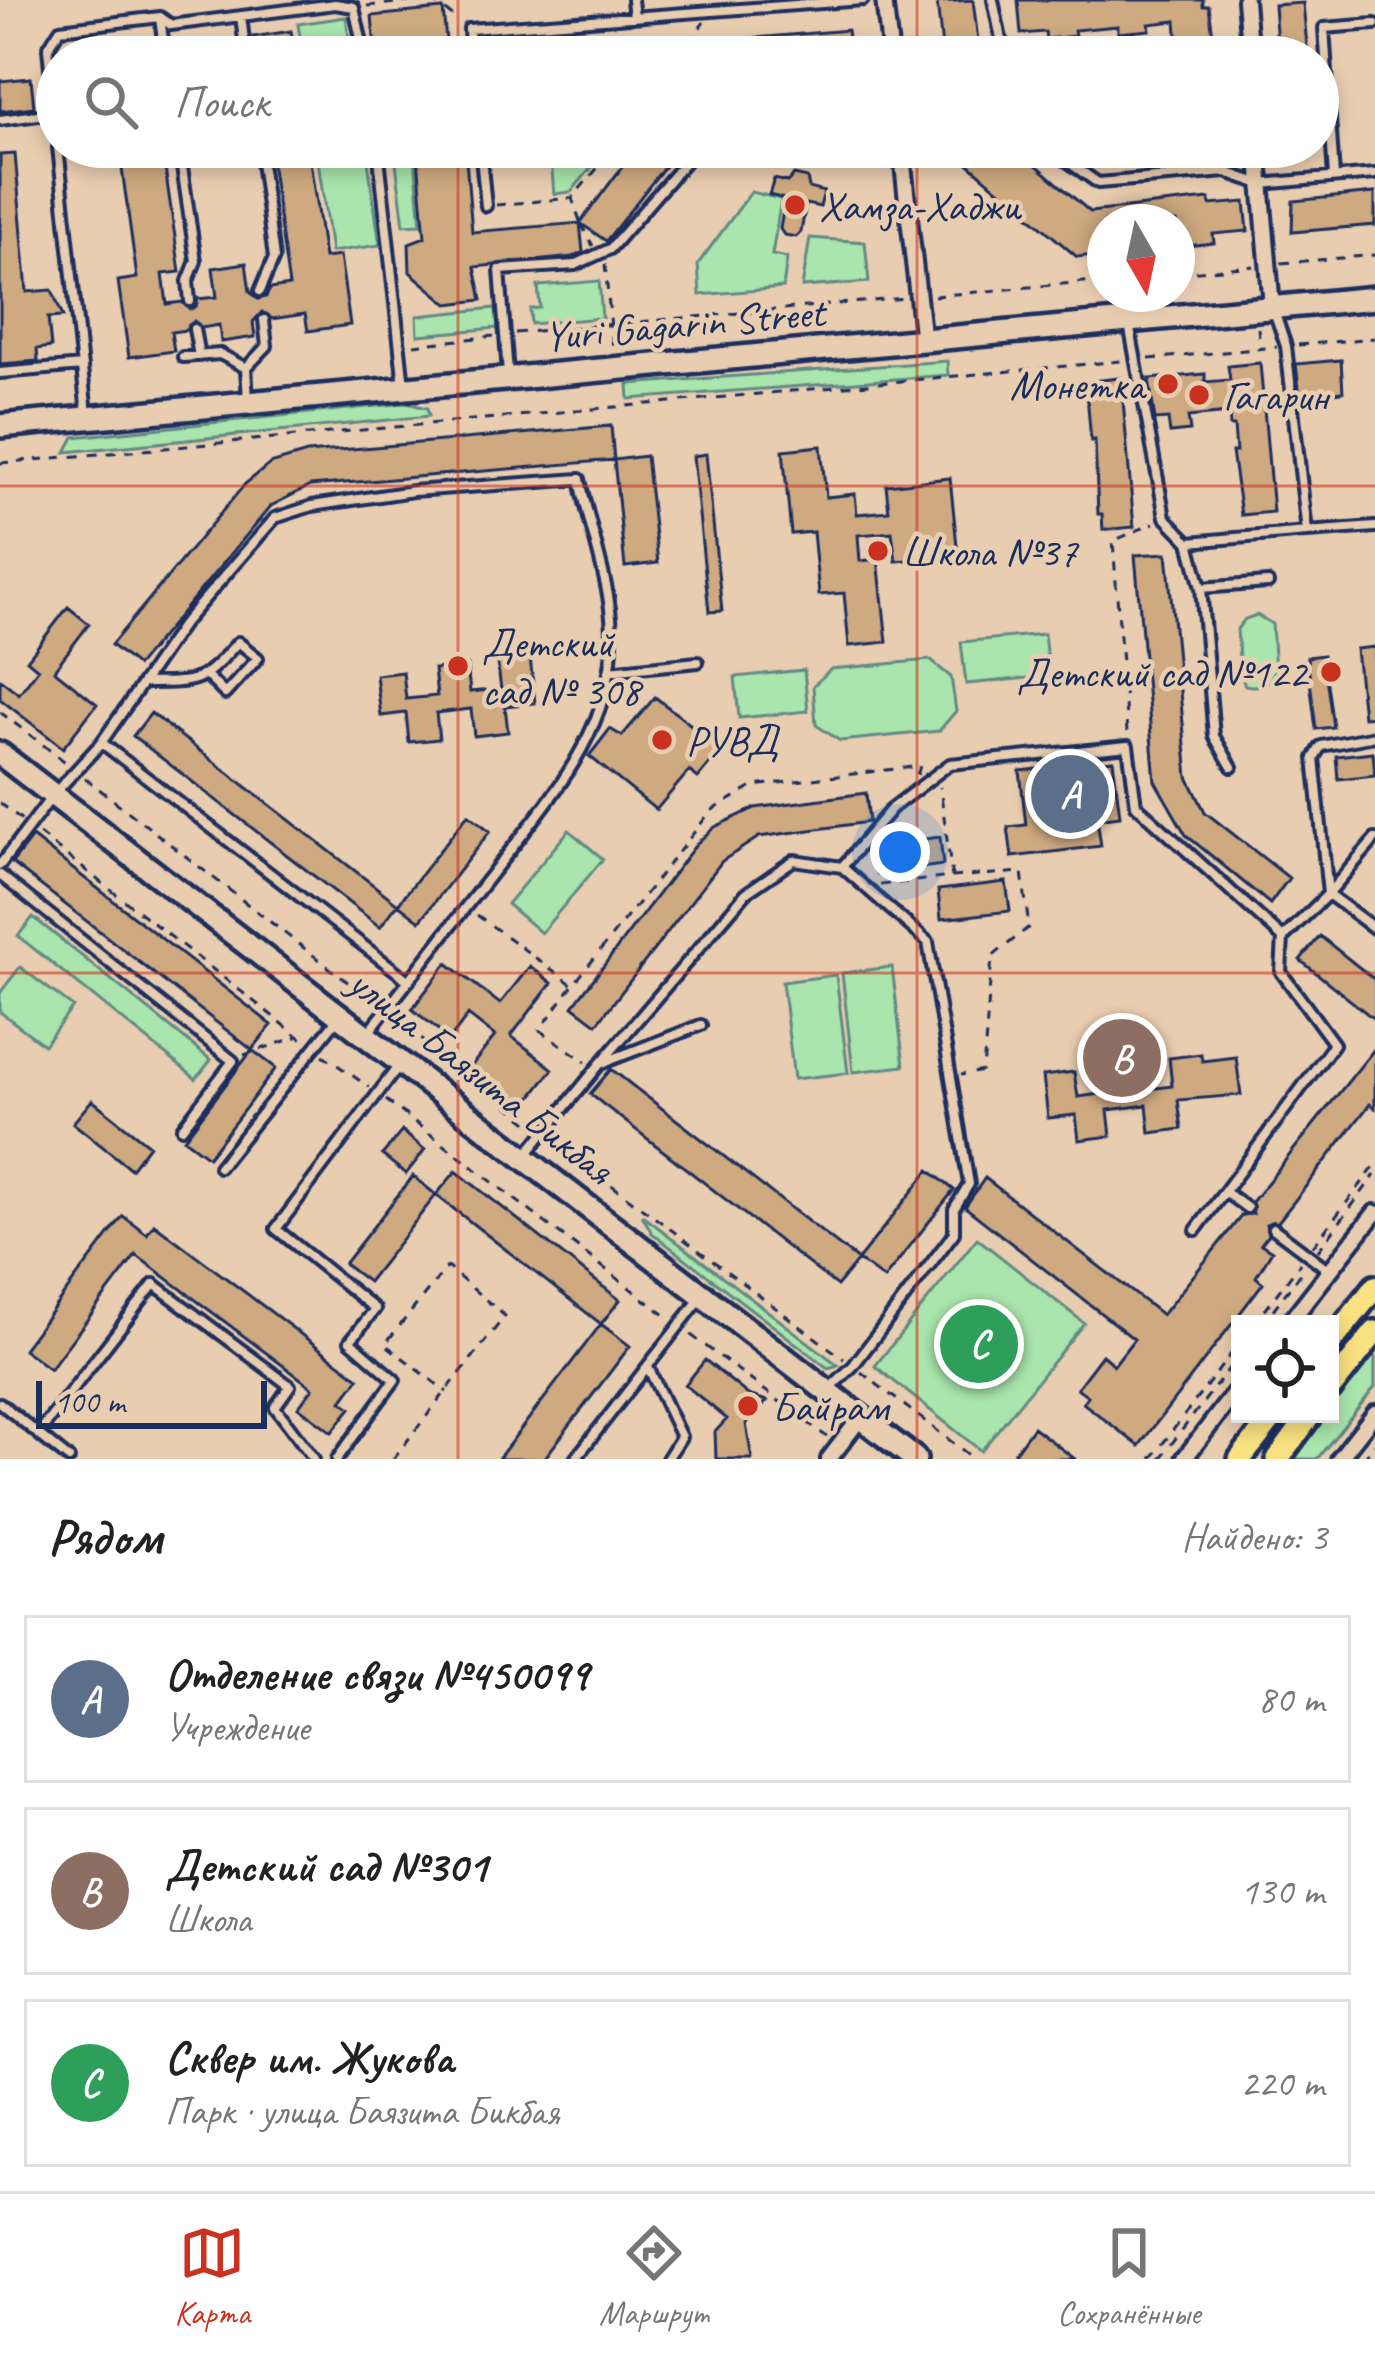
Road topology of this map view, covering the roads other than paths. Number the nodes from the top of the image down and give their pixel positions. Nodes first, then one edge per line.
1 (632, 0) edge
2 (863, 0) edge
3 (884, 0) edge
4 (993, 0) edge
5 (1245, 0) edge
6 (790, 3) edge
7 (241, 16) junction
8 (160, 17) junction
9 (634, 17) junction
10 (1375, 23) edge
11 (56, 36) edge
12 (162, 36) edge
13 (244, 36) edge
14 (360, 36) edge
15 (470, 36) edge
16 (888, 36) edge
17 (1000, 36) edge
18 (1248, 36) edge
19 (1325, 36) edge
20 (36, 115) edge
21 (0, 120) edge
22 (60, 168) edge
23 (182, 168) edge
24 (262, 168) edge
25 (380, 168) edge
26 (482, 168) edge
27 (680, 168) edge
28 (903, 168) edge
29 (1076, 168) edge
30 (1170, 168) edge
31 (1260, 168) edge
32 (1333, 168) edge
33 (1375, 174) edge
34 (1171, 177) junction
35 (1334, 177) junction
36 (1261, 184) junction
37 (486, 206) road end
38 (260, 291) dead end
39 (1375, 298) edge
40 (190, 301) dead end
41 (1272, 308) junction
42 (264, 320) dead end
43 (1129, 323) junction
44 (194, 329) dead end
45 (923, 342) junction
46 (199, 356) junction
47 (183, 357) dead end
48 (82, 366) junction
49 (246, 368) junction
50 (0, 373) edge
51 (508, 376) junction
52 (405, 387) junction
53 (248, 402) junction
54 (88, 418) junction
55 (0, 426) edge
56 (1375, 526) edge
57 (1307, 532) junction
58 (1189, 542) junction
59 (1268, 583) dead end
60 (1201, 588) junction
61 (698, 662) dead end
62 (609, 671) junction
63 (207, 676) junction
64 (143, 683) junction
65 (1375, 736) edge
66 (101, 743) junction
67 (0, 754) edge
68 (1232, 767) dead end
69 (53, 795) junction
70 (1375, 839) edge
71 (0, 865) edge
72 (842, 867) junction
73 (0, 875) edge
74 (1328, 894) junction
75 (1375, 929) edge
76 (1283, 938) junction
77 (409, 981) junction
78 (340, 1015) junction
79 (700, 1025) dead end
80 (366, 1035) junction
81 (401, 1063) junction
82 (598, 1066) junction
83 (182, 1128) dead end
84 (524, 1157) junction
85 (219, 1166) dead end
86 (1226, 1192) junction
87 (1247, 1208) dead end
88 (1375, 1213) edge
89 (1274, 1228) dead end
90 (1196, 1230) dead end
91 (1330, 1271) junction
92 (1375, 1287) edge
93 (702, 1295) junction
94 (1295, 1315) edge
95 (1375, 1332) edge
96 (1339, 1333) edge
97 (648, 1367) junction
98 (1339, 1378) edge
99 (827, 1391) junction
100 (1231, 1398) edge
101 (0, 1403) edge
102 (1375, 1413) edge
103 (861, 1418) junction
104 (1269, 1423) edge
105 (1304, 1423) edge
106 (38, 1434) junction
107 (834, 1453) edge
108 (70, 1459) edge
109 (314, 1459) edge
110 (337, 1459) edge
111 (575, 1459) edge
112 (667, 1459) edge
113 (915, 1459) edge
114 (1184, 1459) edge
115 (1240, 1459) edge
116 (1278, 1459) edge
117 (1339, 1459) edge

1 - 9 lane
2 - 6 lane
3 - 16 street
4 - 17 lane
5 - 18 street
6 - 9 lane
7 - 8 lane
7 - 13 lane
7 - 14 lane
8 - 11 lane
8 - 12 lane
9 - 15 lane
10 - 19 lane
20 - 21 lane
22 - 48 lane
23 - 40 lane
24 - 38 lane
25 - 52 lane
26 - 37 lane
27 - 51 lane
28 - 45 street
29 - 34 lane
30 - 34 lane
31 - 36 street
32 - 35 lane
33 - 35 lane
34 - 36 lane
35 - 36 lane
36 - 41 street
39 - 41 main road, Yuri Gagarin Street
41 - 43 main road, Yuri Gagarin Street
41 - 57 lane
42 - 49 lane
43 - 45 main road, Yuri Gagarin Street
43 - 58 lane
44 - 46 lane
45 - 51 main road, Yuri Gagarin Street
46 - 47 lane
46 - 49 lane
48 - 50 lane
48 - 54 lane
49 - 53 lane
51 - 52 main road, Yuri Gagarin Street
52 - 53 main road, Yuri Gagarin Street
53 - 54 main road, Yuri Gagarin Street
54 - 55 main road, Yuri Gagarin Street
56 - 57 lane
57 - 58 lane
58 - 60 lane
59 - 60 lane
60 - 68 lane
61 - 62 lane
62 - 64 lane
62 - 77 lane
63 - 63 lane
63 - 64 lane
64 - 66 lane
65 - 74 lane
66 - 69 lane
66 - 77 lane
67 - 69 main road, улица Баязита Бикбая
69 - 71 lane
69 - 78 main road, улица Баязита Бикбая
70 - 74 lane
72 - 76 lane
72 - 82 lane
72 - 99 lane
73 - 83 lane
74 - 75 lane
74 - 76 lane
76 - 86 lane
77 - 80 lane
78 - 80 main road, улица Баязита Бикбая
78 - 85 lane
79 - 82 lane
80 - 81 main road, улица Баязита Бикбая
81 - 84 main road, улица Баязита Бикбая
81 - 110 lane
82 - 84 lane
84 - 93 main road, улица Баязита Бикбая
86 - 87 lane
86 - 90 lane
88 - 91 street
89 - 91 lane
91 - 94 street
92 - 96 main road
93 - 97 lane
93 - 99 main road, улица Баязита Бикбая
95 - 98 main road
97 - 111 lane
97 - 112 lane
99 - 103 main road, улица Баязита Бикбая
100 - 114 street
101 - 106 lane
102 - 117 street
103 - 107 street
103 - 113 main road, улица Баязита Бикбая
104 - 115 main road
105 - 116 main road
106 - 108 lane
106 - 109 lane

